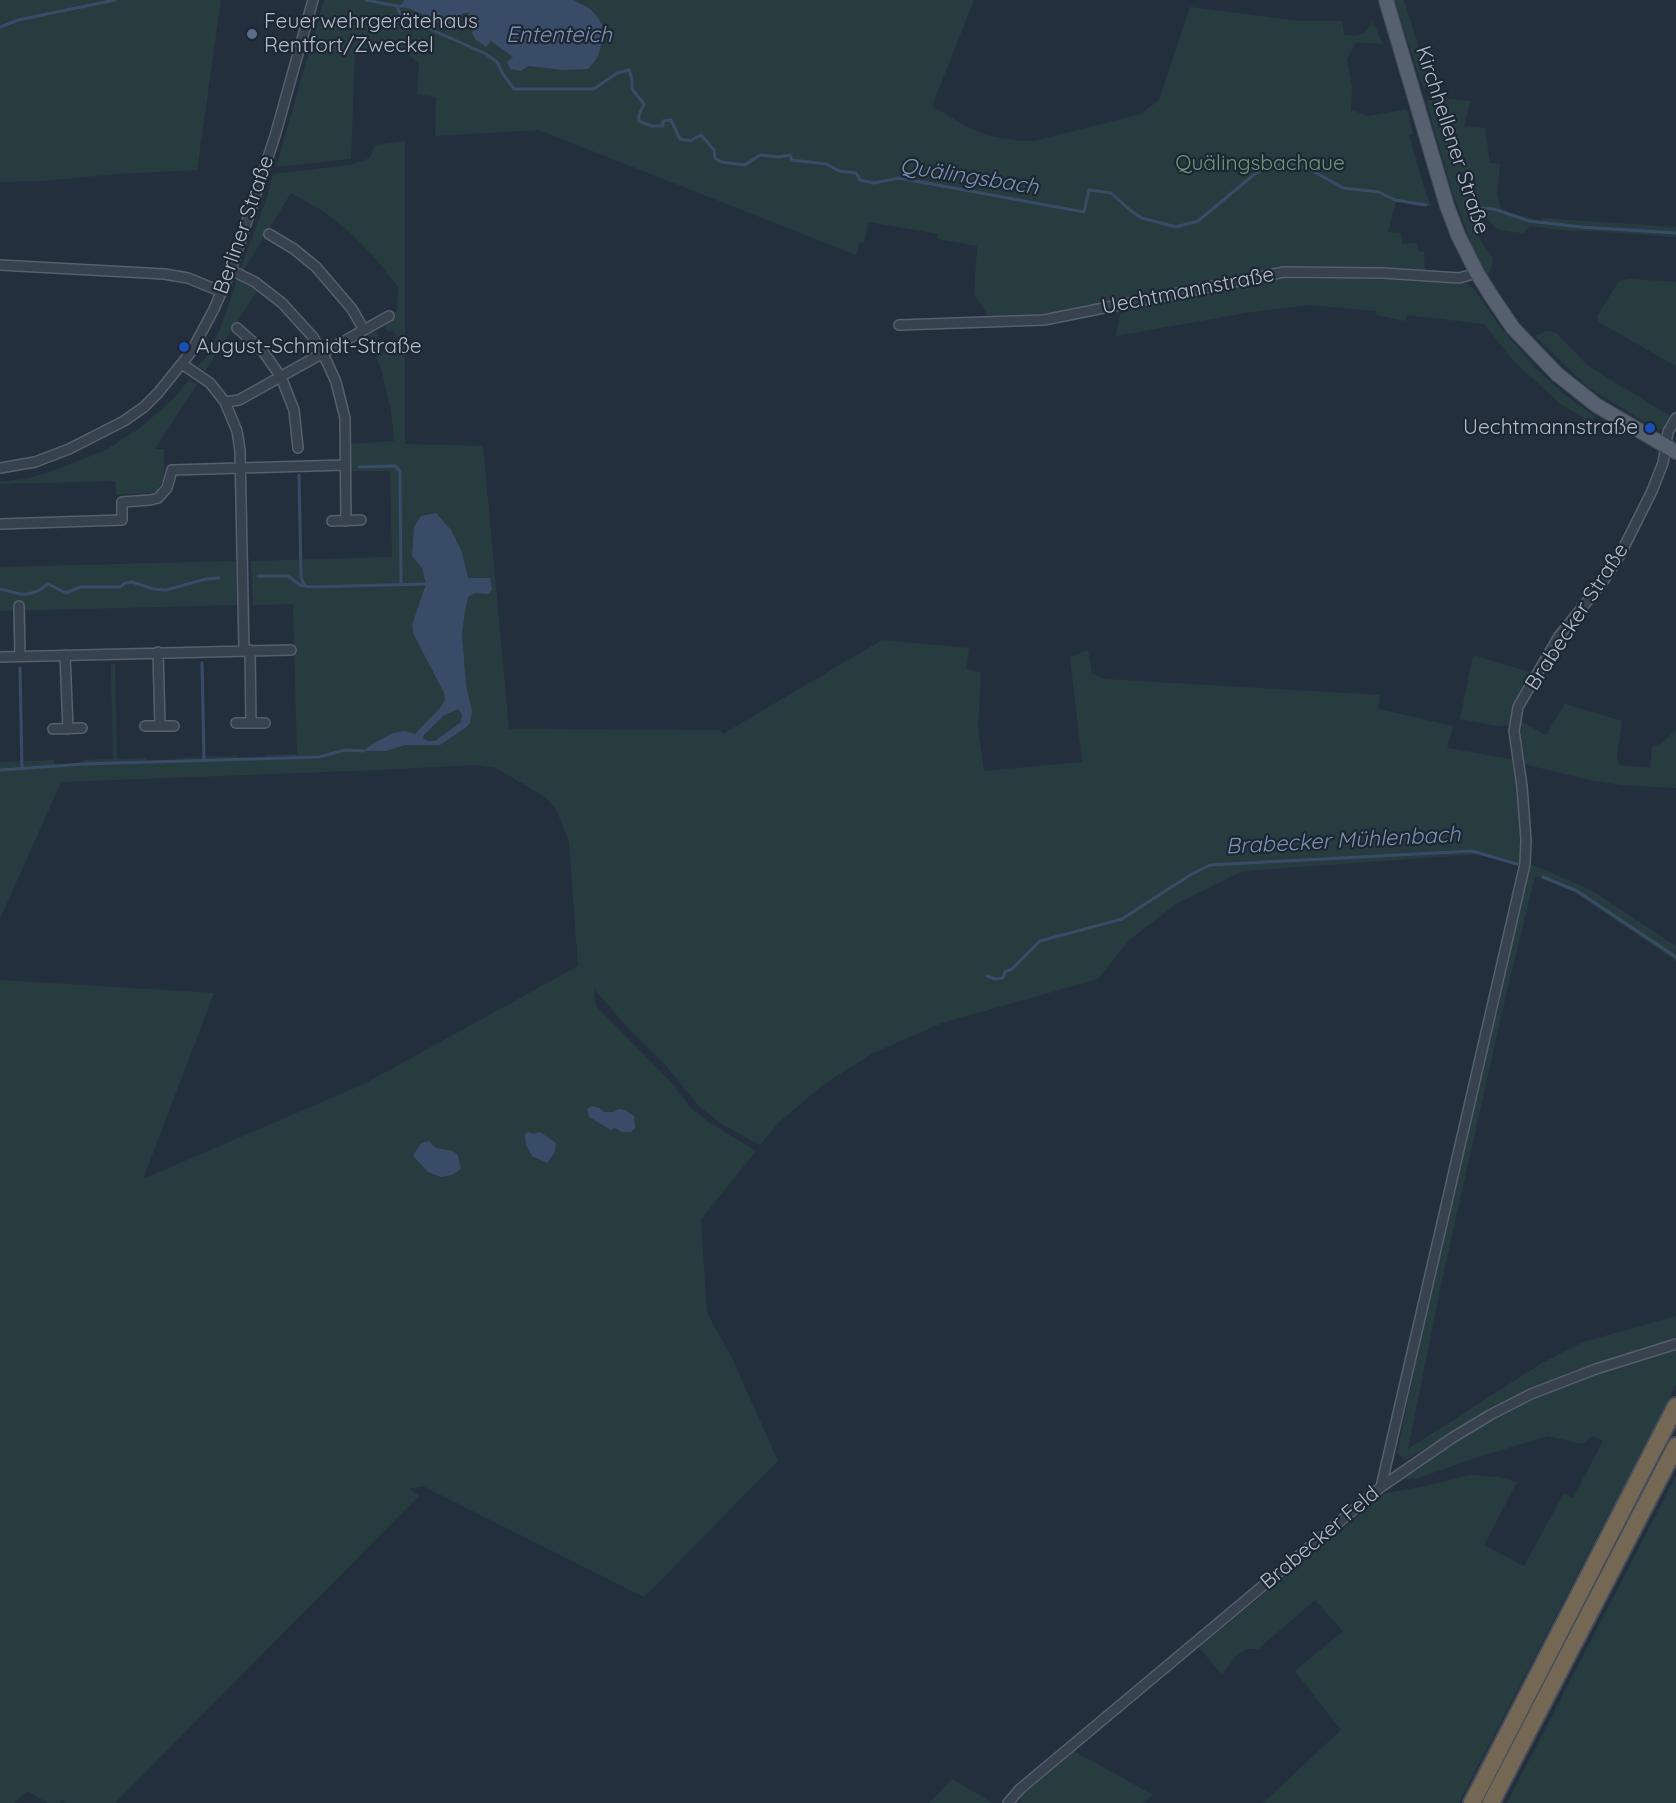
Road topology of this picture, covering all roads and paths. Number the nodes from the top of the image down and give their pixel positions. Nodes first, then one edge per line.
1 (313, 0) edge
2 (1386, 0) edge
3 (269, 234) dead end
4 (0, 265) edge
5 (231, 270) junction
6 (1477, 273) junction
7 (222, 292) junction
8 (389, 316) dead end
9 (899, 325) dead end
10 (237, 328) dead end
11 (364, 330) junction
12 (322, 352) junction
13 (182, 364) junction
14 (281, 377) junction
15 (225, 402) junction
16 (1676, 418) edge
17 (298, 448) dead end
18 (1671, 449) edge
19 (345, 465) junction
20 (0, 468) edge
21 (240, 468) junction
22 (361, 520) dead end
23 (332, 521) dead end
24 (346, 521) junction
25 (0, 524) edge
26 (19, 606) dead end
27 (247, 650) junction
28 (291, 650) dead end
29 (158, 652) junction
30 (65, 655) junction
31 (20, 656) junction
32 (0, 657) edge
33 (236, 723) dead end
34 (251, 723) junction
35 (265, 723) dead end
36 (145, 726) dead end
37 (160, 726) junction
38 (174, 726) dead end
39 (82, 728) dead end
40 (54, 729) dead end
41 (68, 729) junction
42 (1673, 1345) edge
43 (1676, 1406) edge
44 (1676, 1446) edge
45 (1381, 1487) junction
46 (1008, 1803) edge
47 (1472, 1803) edge
48 (1491, 1803) edge

1 - 5 street, Berliner Straße
2 - 6 main road, Kirchhellener Straße
3 - 11 street
4 - 7 street
5 - 7 street, Berliner Straße
5 - 12 street
6 - 9 street, Uechtmannstraße
6 - 18 main road, Kirchhellener Straße
7 - 13 street, Berliner Straße
8 - 11 street
10 - 14 street
11 - 12 street
12 - 14 street
12 - 19 street
13 - 15 street
13 - 20 street, Berliner Straße
14 - 15 street
14 - 17 street
15 - 21 street
16 - 18 street, Brabecker Straße
18 - 45 street, Brabecker Straße
19 - 21 street
19 - 24 street
21 - 25 street
21 - 27 street
22 - 24 street
23 - 24 street
26 - 31 street
27 - 28 street
27 - 29 street
27 - 34 street
29 - 30 street
29 - 37 street
30 - 31 street
30 - 41 street
31 - 32 street
33 - 34 street
34 - 35 street
36 - 37 street
37 - 38 street
39 - 41 street
40 - 41 street
42 - 45 street, Brabecker Feld
43 - 47 highway
44 - 48 highway
45 - 46 street, Brabecker Feld

